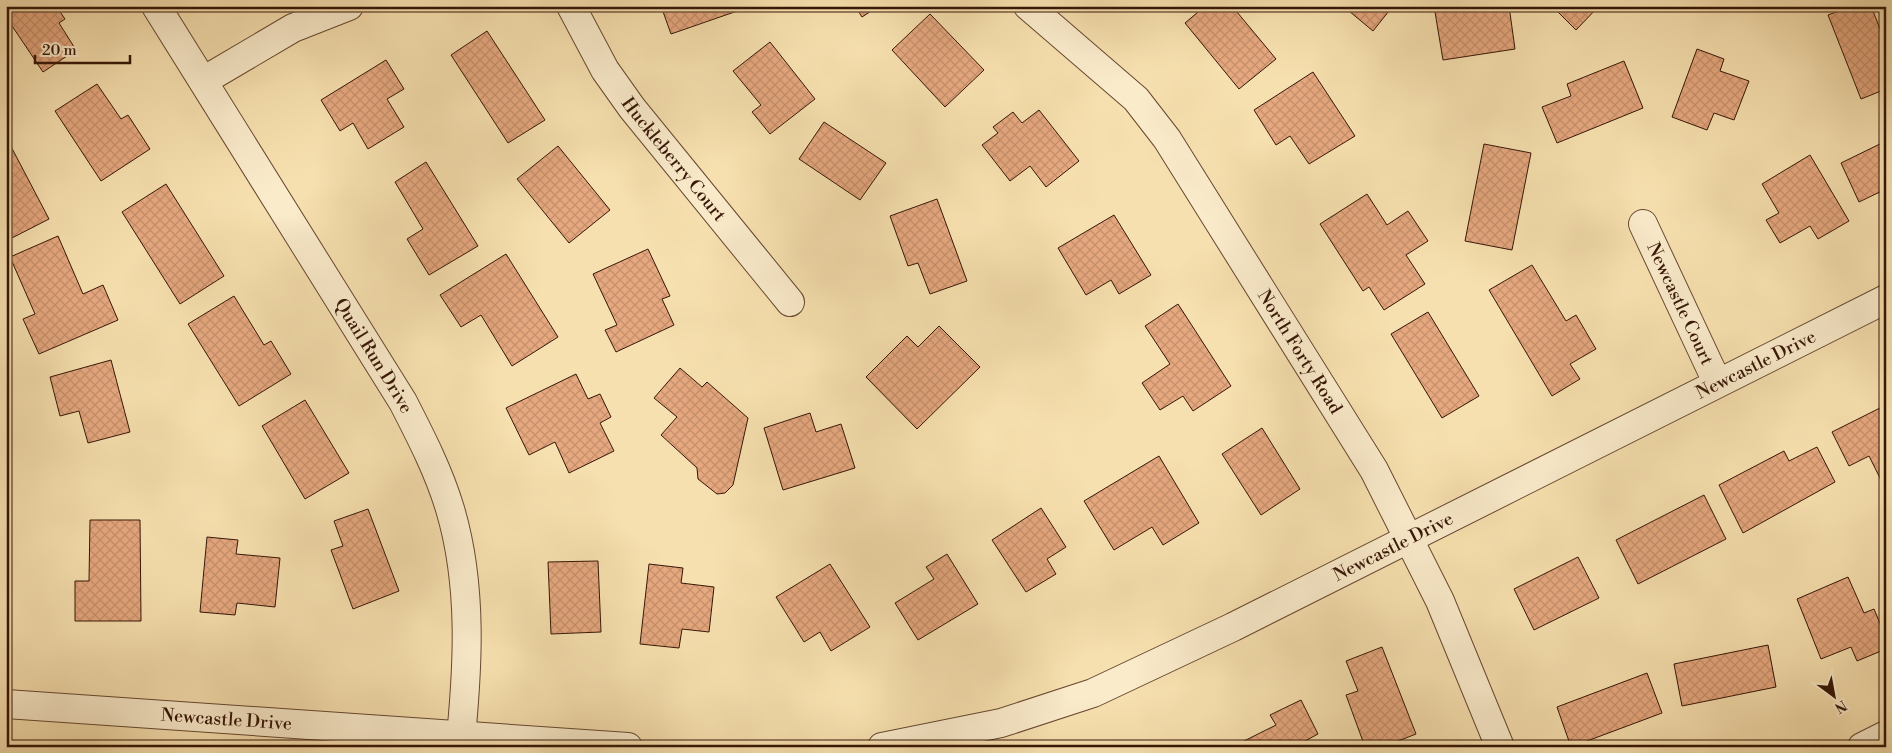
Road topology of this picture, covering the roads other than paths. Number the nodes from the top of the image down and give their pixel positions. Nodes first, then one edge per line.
1 (156, 6) edge
2 (349, 6) edge
3 (571, 6) edge
4 (1028, 6) edge
5 (203, 81) junction
6 (1643, 224) dead end
7 (1886, 299) edge
8 (790, 302) dead end
9 (1717, 382) junction
10 (1410, 537) junction
11 (6, 704) edge
12 (1886, 736) edge
13 (461, 742) edge
14 (628, 747) edge
15 (882, 747) edge
16 (1500, 747) edge
17 (1862, 747) edge

1 - 5 street, Quail Run Drive
2 - 5 street
3 - 8 street, Huckleberry Court
4 - 10 street, North Forty Road
5 - 13 street, Quail Run Drive
6 - 9 street, Newcastle Court
7 - 9 street, Newcastle Drive
9 - 10 street, Newcastle Drive
10 - 15 street, Newcastle Drive
10 - 16 street, North Forty Road
11 - 13 street, Newcastle Drive
12 - 17 street
13 - 14 street, Newcastle Drive

